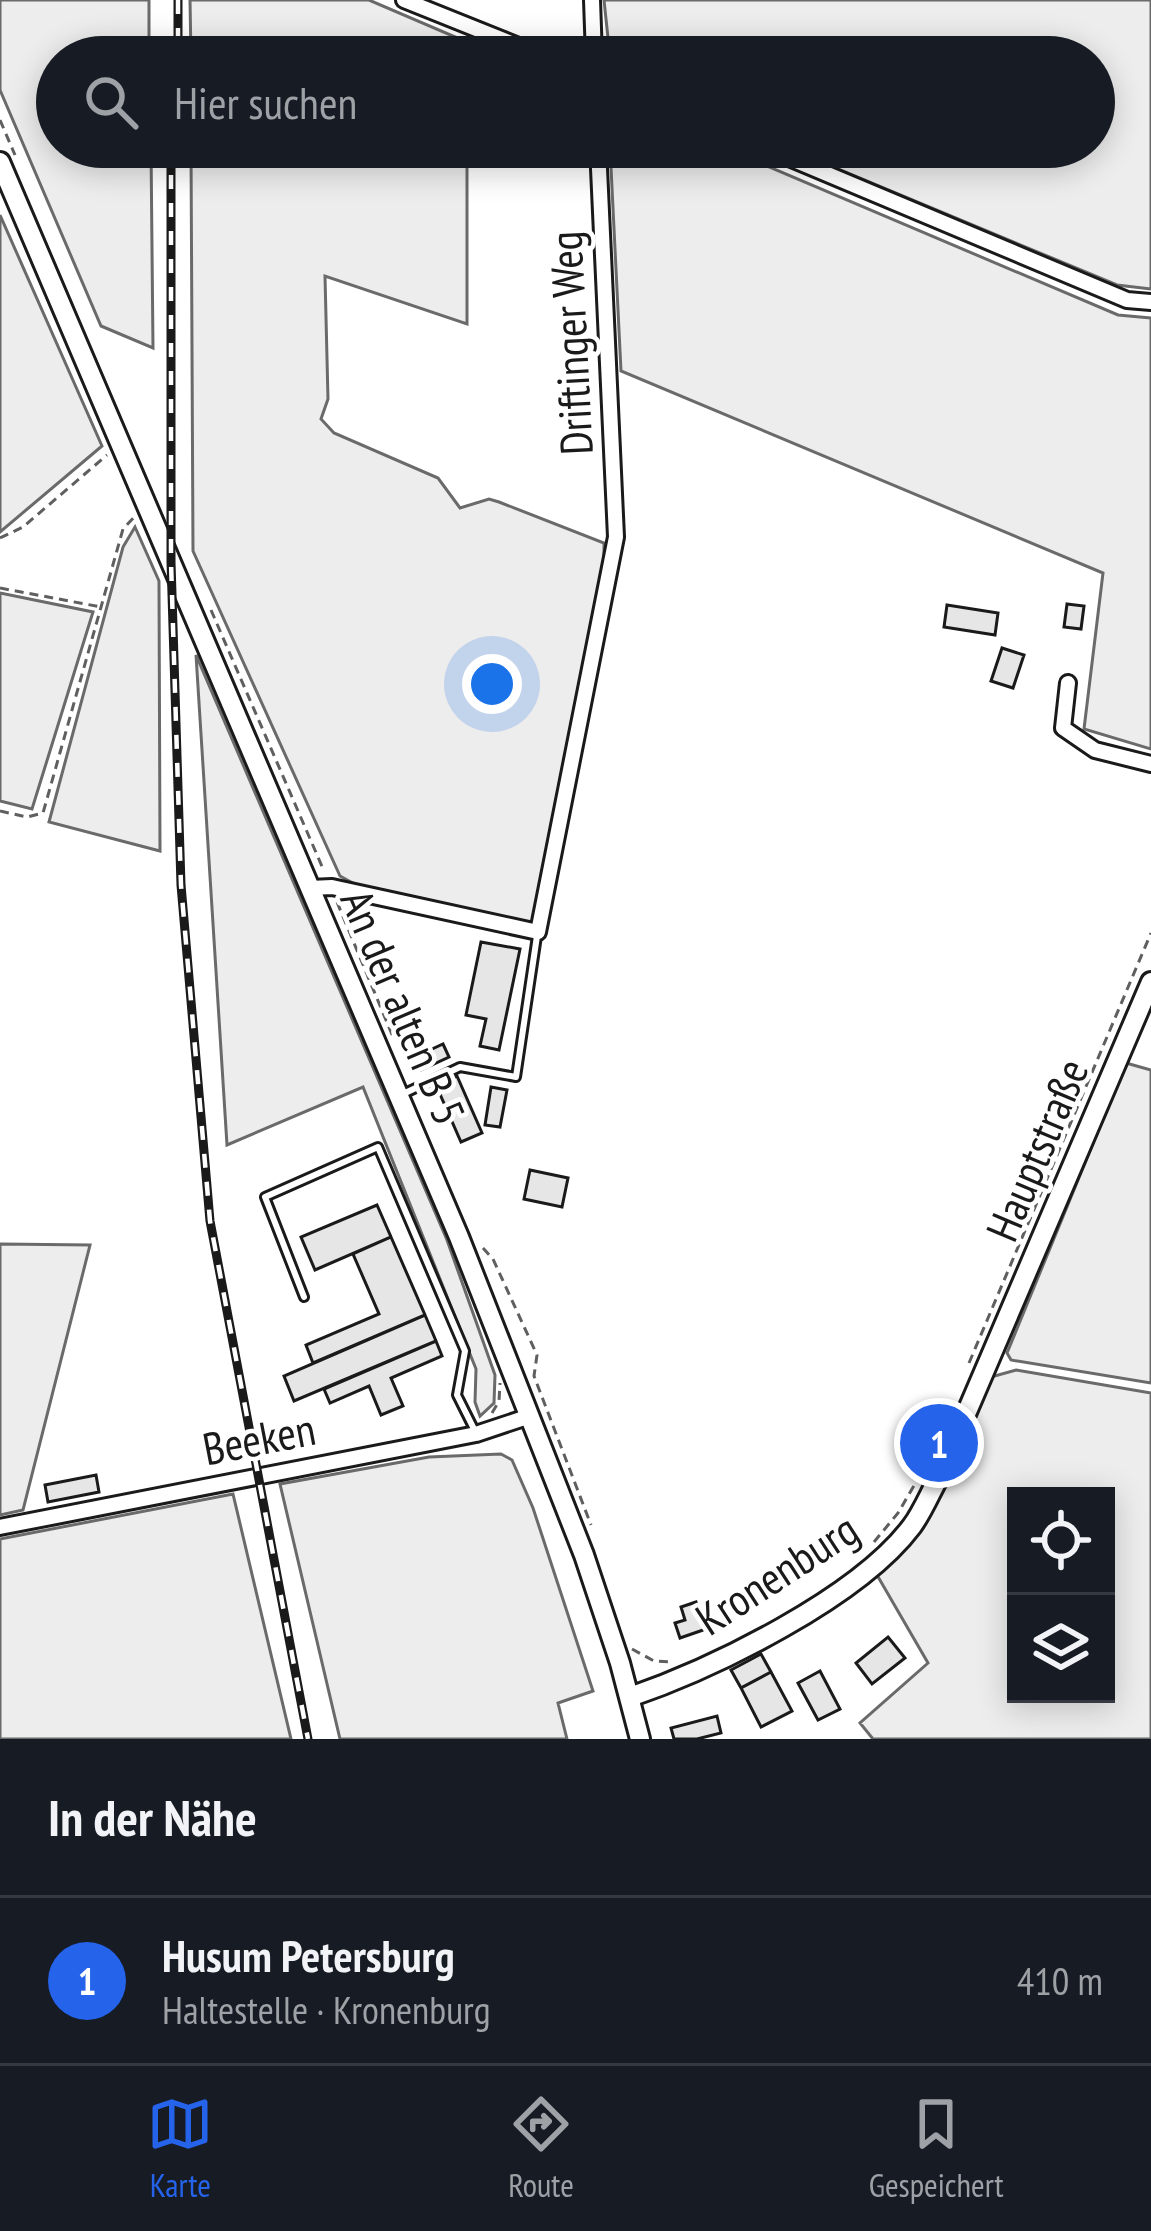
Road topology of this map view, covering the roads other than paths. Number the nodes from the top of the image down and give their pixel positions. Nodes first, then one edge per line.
1 (404, 0) edge
2 (592, 0) edge
3 (494, 36) edge
4 (593, 36) edge
5 (0, 162) edge
6 (599, 168) edge
7 (813, 168) edge
8 (1151, 302) edge
9 (1068, 683) dead end
10 (1151, 764) edge
11 (310, 888) junction
12 (538, 932) junction
13 (1151, 982) edge
14 (399, 1096) junction
15 (304, 1298) dead end
16 (994, 1349) joint
17 (530, 1416) junction
18 (476, 1434) junction
19 (0, 1527) edge
20 (629, 1697) junction
21 (640, 1739) edge

1 - 3 street
2 - 4 street
5 - 11 main road, An der alten B 5
6 - 12 street, Driftinger Weg
7 - 8 street
9 - 10 street
11 - 12 street
11 - 14 main road, An der alten B 5
12 - 14 lane
13 - 16 main road, Hauptstraße
14 - 17 main road, An der alten B 5
15 - 18 lane
16 - 20 main road, Kronenburg
17 - 18 street, Beeken
17 - 20 main road, An der alten B 5
18 - 19 street, Beeken
20 - 21 main road, An der alten B 5

